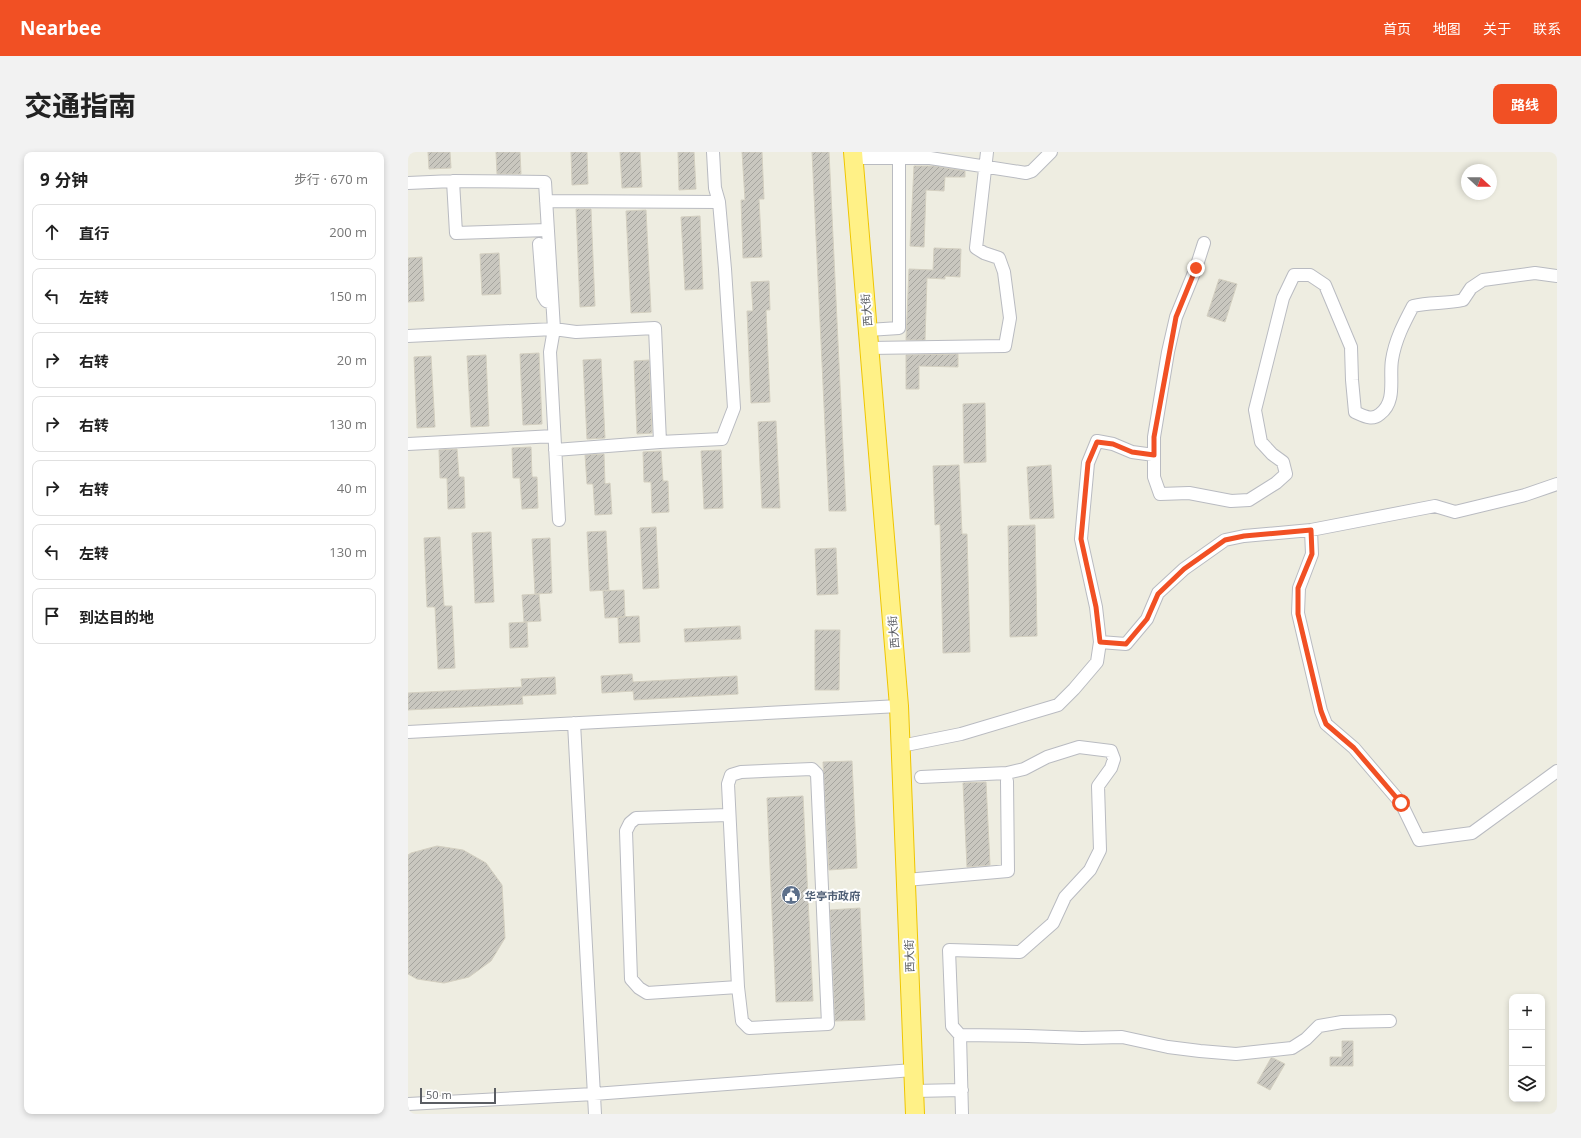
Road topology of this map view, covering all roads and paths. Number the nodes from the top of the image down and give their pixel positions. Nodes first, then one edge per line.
1 (713, 152) edge
2 (987, 152) edge
3 (1051, 152) edge
4 (853, 155) edge
5 (899, 155) edge
6 (986, 166) junction
7 (453, 181) junction
8 (408, 183) edge
9 (546, 201) junction
10 (719, 202) junction
11 (548, 230) junction
12 (1204, 243) dead end
13 (539, 244) dead end
14 (1557, 276) edge
15 (552, 303) junction
16 (554, 329) junction
17 (868, 330) junction
18 (408, 336) edge
19 (869, 348) junction
20 (554, 436) junction
21 (660, 442) junction
22 (408, 444) edge
23 (555, 450) junction
24 (1154, 455) junction
25 (1557, 484) edge
26 (559, 520) dead end
27 (1311, 530) junction
28 (1100, 642) junction
29 (899, 706) junction
30 (574, 723) junction
31 (408, 732) edge
32 (900, 746) junction
33 (1557, 771) edge
34 (921, 777) dead end
35 (1007, 781) dead end
36 (728, 815) junction
37 (906, 880) junction
38 (738, 987) junction
39 (1390, 1021) dead end
40 (960, 1035) junction
41 (913, 1070) junction
42 (962, 1090) junction
43 (914, 1091) junction
44 (594, 1094) junction
45 (408, 1104) edge
46 (595, 1114) edge
47 (915, 1114) edge
48 (962, 1114) edge

1 - 10 street
2 - 6 street
3 - 6 street
4 - 5 street
4 - 17 highway, 西大街
5 - 6 street
5 - 17 street
6 - 19 street
7 - 8 street
7 - 9 street
7 - 11 street
9 - 10 street
9 - 11 street
10 - 21 street
11 - 15 street
12 - 24 street
13 - 15 street
14 - 24 street
15 - 16 street
16 - 18 street
16 - 20 street
16 - 21 street
17 - 19 highway, 西大街
19 - 29 highway, 西大街
20 - 22 street
20 - 23 street
21 - 23 street
23 - 26 street
24 - 28 street
25 - 27 street
27 - 28 street
27 - 33 street
28 - 32 street
29 - 30 street
29 - 32 highway, 西大街
30 - 31 street
30 - 44 street
32 - 37 highway, 西大街
34 - 40 street
35 - 37 street
36 - 38 street
36 - 38 street
36 - 38 street
37 - 41 highway, 西大街
39 - 40 street
40 - 42 street
41 - 43 highway, 西大街
41 - 44 street
42 - 43 street
42 - 48 street
43 - 47 highway, 西大街
44 - 45 street
44 - 46 street

